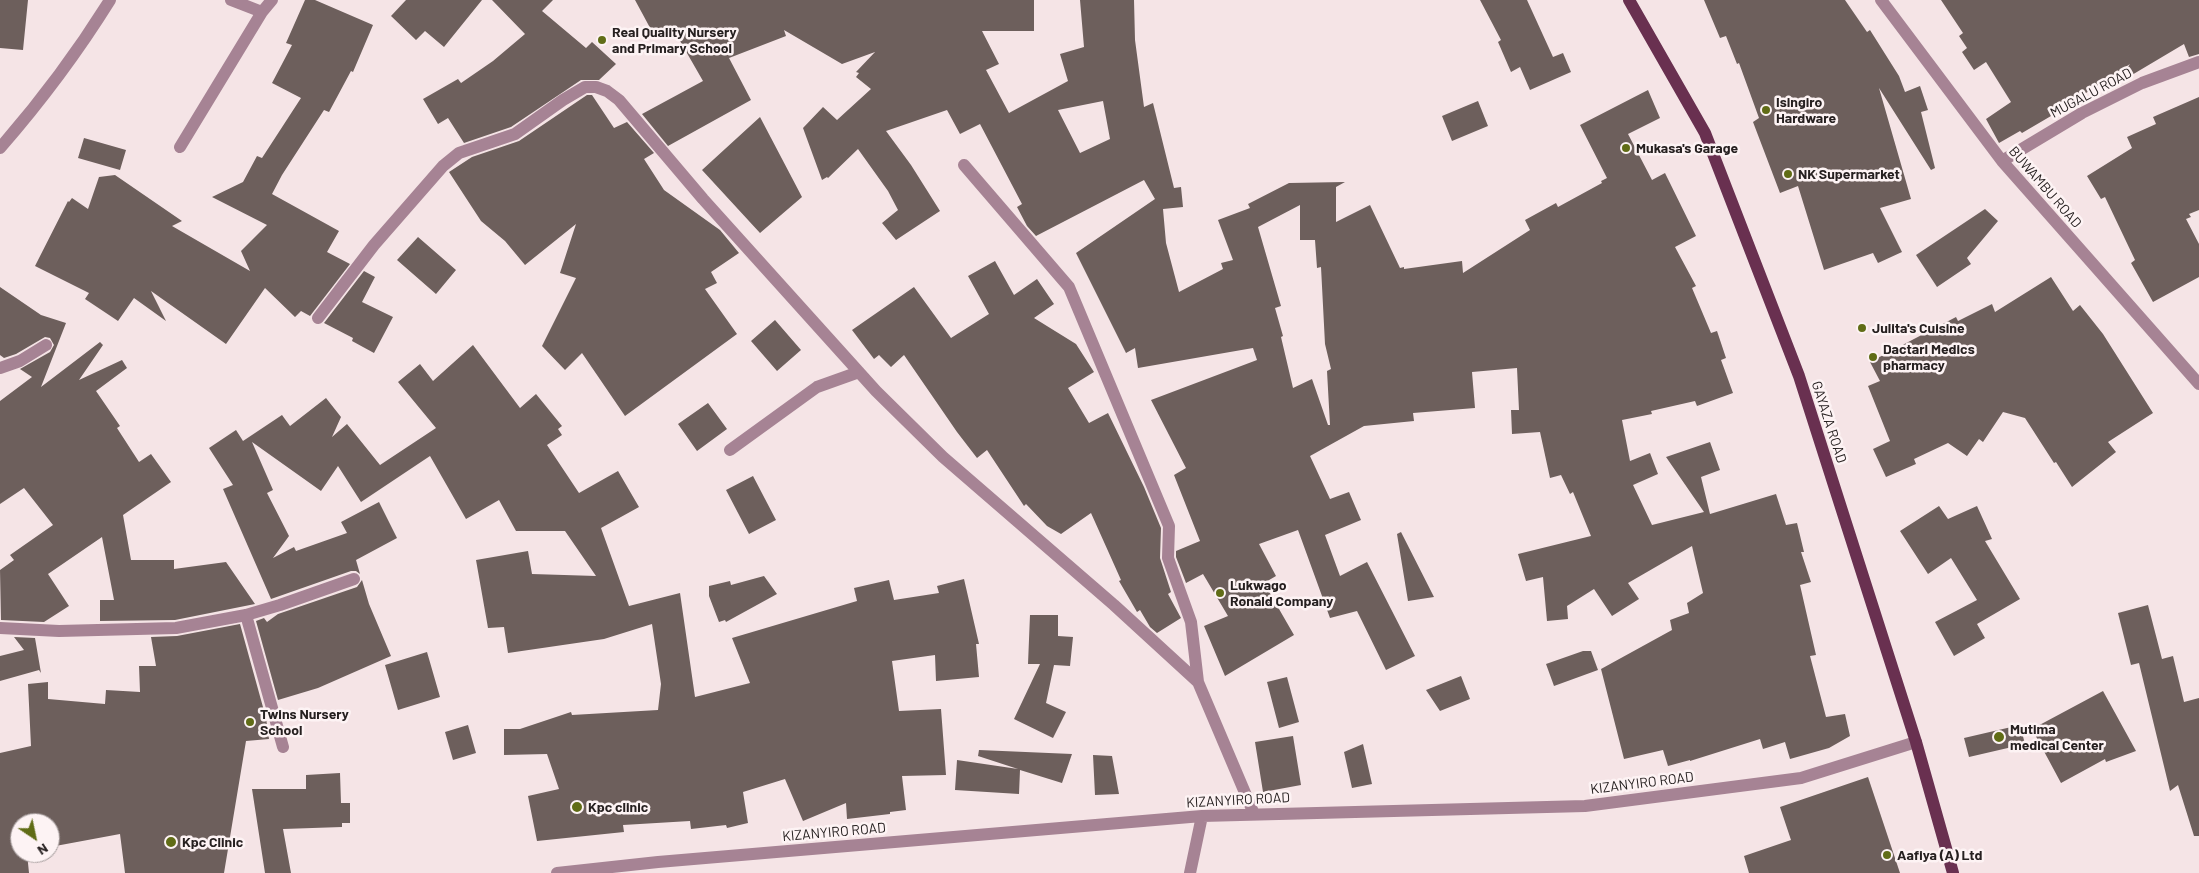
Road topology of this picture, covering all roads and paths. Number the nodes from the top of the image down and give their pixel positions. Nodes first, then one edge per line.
1 (110, 0) edge
2 (231, 0) edge
3 (272, 0) edge
4 (1629, 0) edge
5 (1881, 0) edge
6 (262, 12) junction
7 (2199, 62) edge
8 (180, 147) dead end
9 (0, 148) edge
10 (2002, 161) junction
11 (964, 165) dead end
12 (318, 318) dead end
13 (46, 345) dead end
14 (0, 368) edge
15 (859, 372) junction
16 (2199, 384) edge
17 (730, 450) dead end
18 (354, 579) dead end
19 (246, 615) junction
20 (0, 628) edge
21 (1198, 682) junction
22 (1916, 742) junction
23 (283, 748) dead end
24 (1254, 814) junction
25 (1202, 816) junction
26 (658, 867) edge
27 (557, 873) edge
28 (1190, 873) edge
29 (1953, 873) edge

1 - 9 street
2 - 6 street
3 - 6 street
4 - 22 main road, GAYAZA ROAD
5 - 10 street, BUWAMBU ROAD
6 - 8 street
7 - 10 street, MUGALU ROAD
10 - 16 street, BUWAMBU ROAD
11 - 21 street
12 - 15 street
13 - 14 street
15 - 17 street
15 - 21 street
18 - 19 street
19 - 20 street
19 - 23 street
21 - 24 street
22 - 24 street, KIZANYIRO ROAD
22 - 29 main road, GAYAZA ROAD
24 - 25 street, KIZANYIRO ROAD
25 - 26 street, KIZANYIRO ROAD
25 - 28 street
26 - 27 street, KIZANYIRO ROAD

